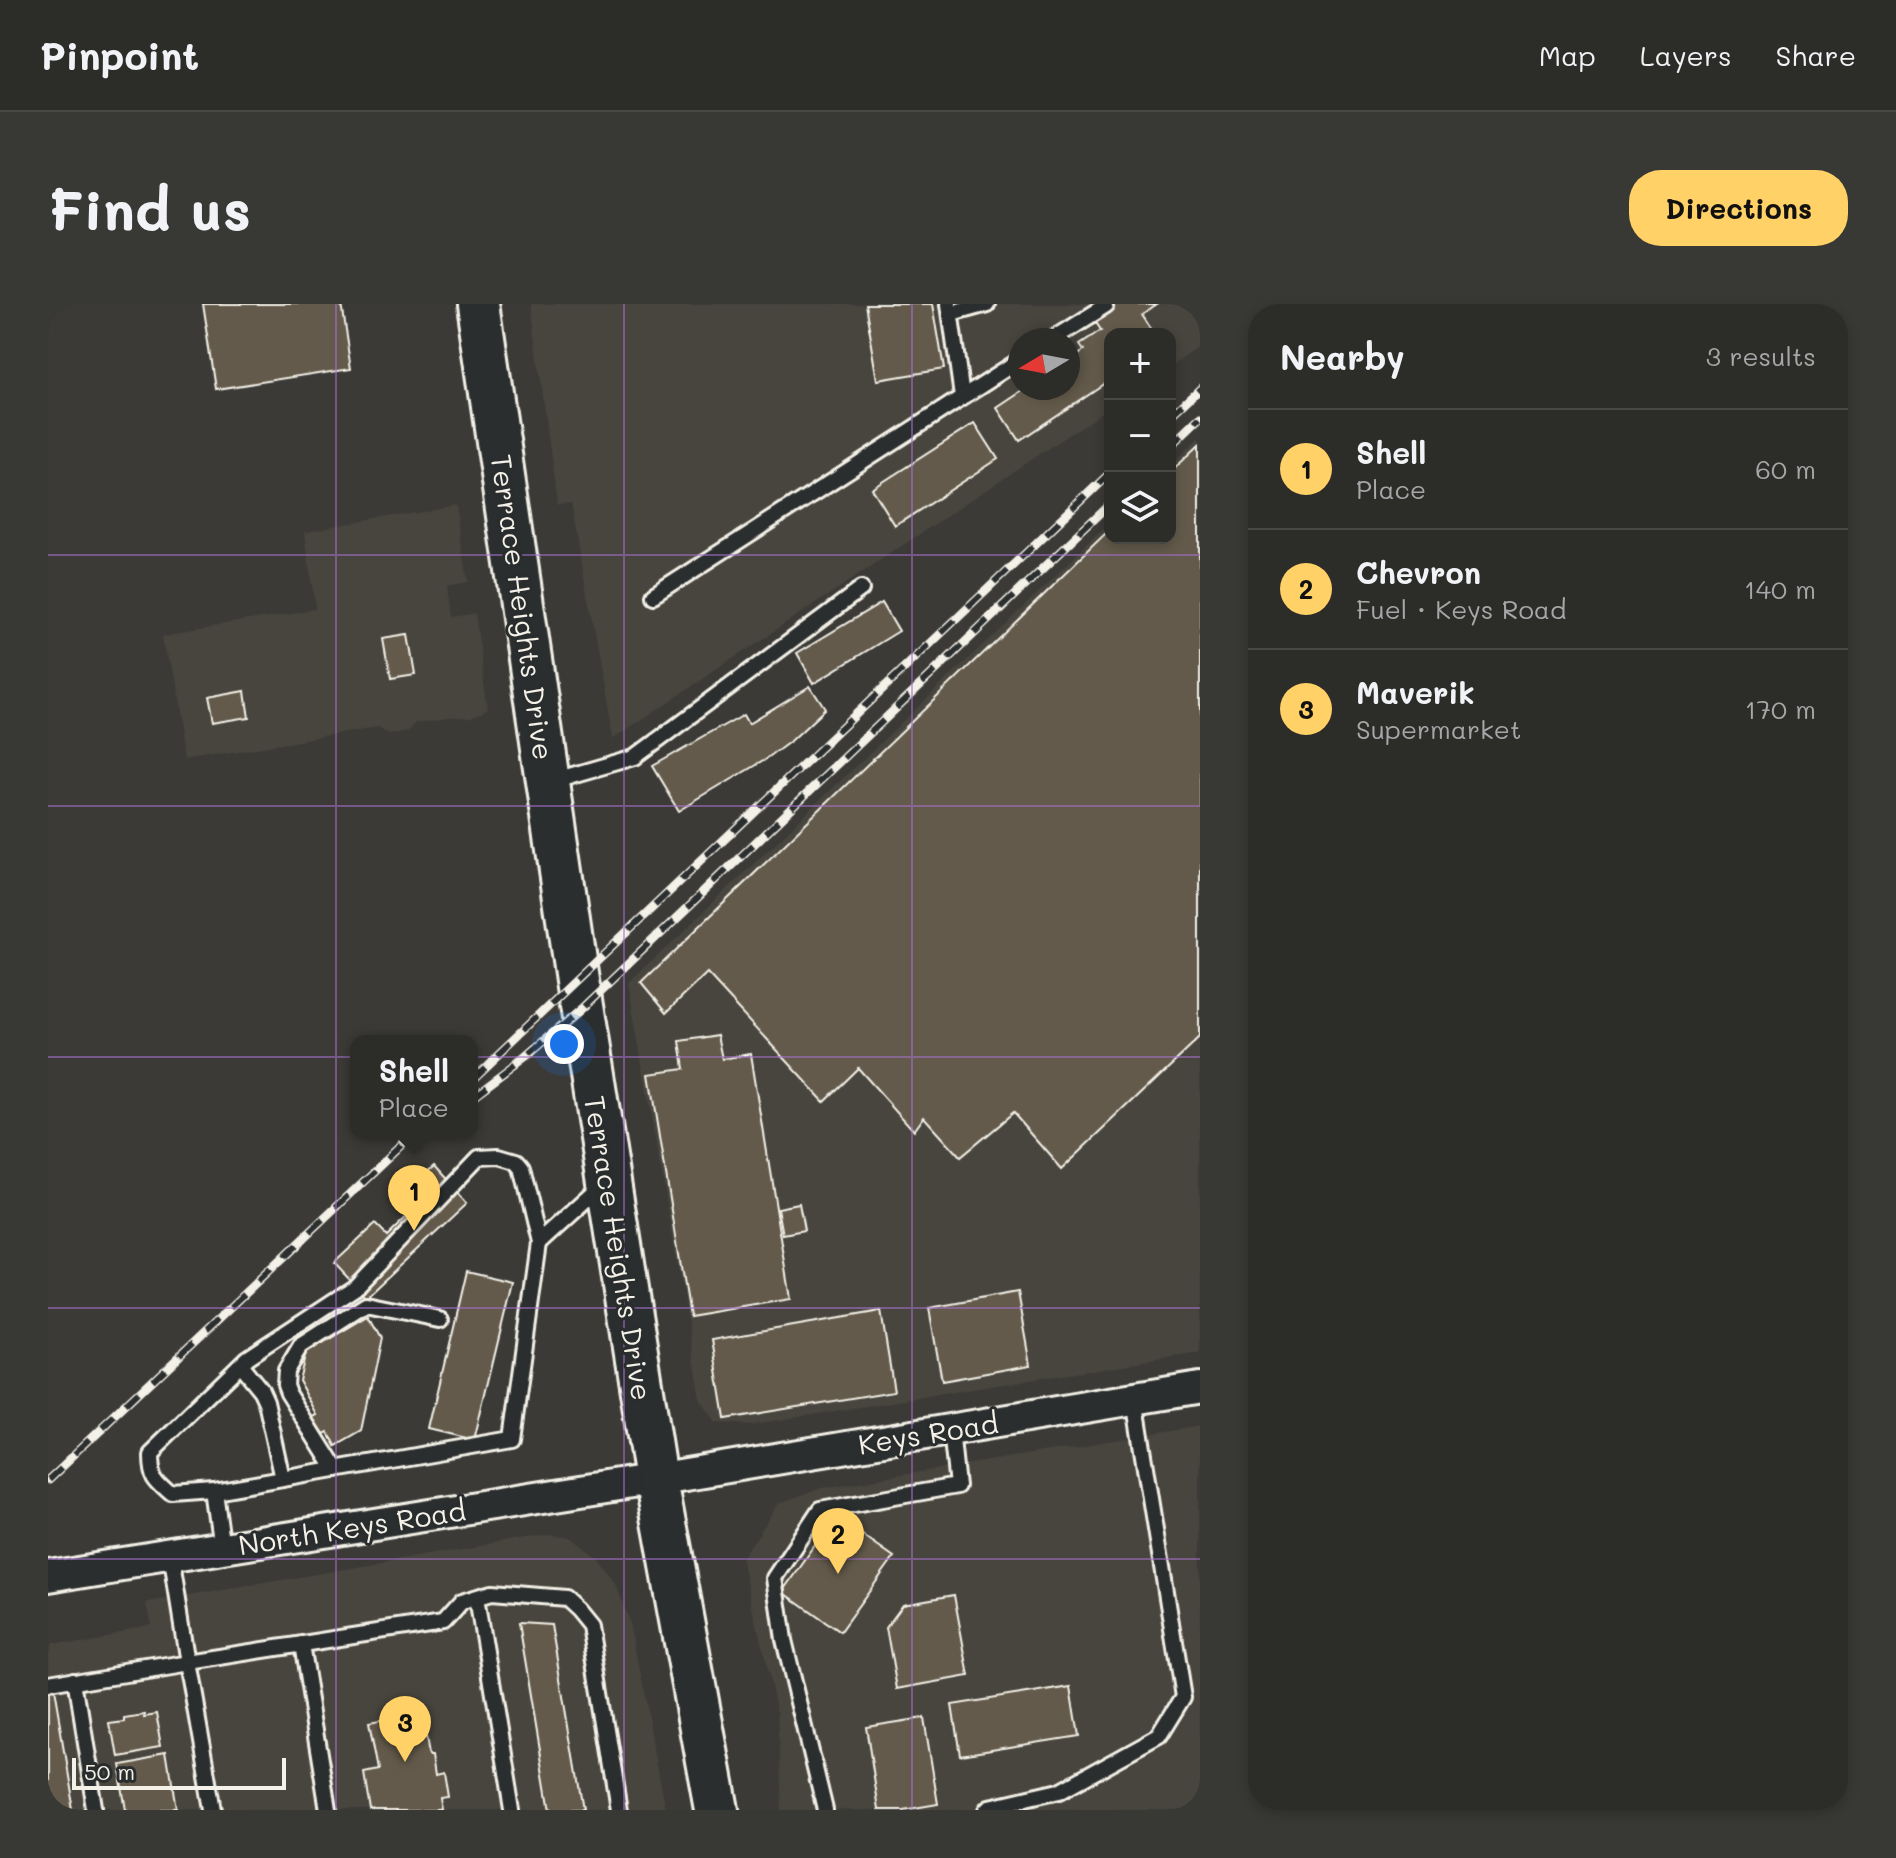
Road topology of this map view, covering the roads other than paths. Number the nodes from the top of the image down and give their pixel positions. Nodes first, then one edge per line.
1 (478, 304) edge
2 (987, 304) edge
3 (1106, 304) edge
4 (950, 309) edge
5 (1071, 328) edge
6 (1008, 367) edge
7 (962, 396) junction
8 (861, 589) dead end
9 (653, 596) dead end
10 (548, 782) junction
11 (609, 1180) junction
12 (539, 1243) junction
13 (440, 1319) dead end
14 (240, 1365) junction
15 (1200, 1388) edge
16 (1135, 1399) junction
17 (951, 1430) junction
18 (336, 1470) junction
19 (283, 1479) junction
20 (656, 1479) junction
21 (214, 1491) junction
22 (222, 1548) junction
23 (170, 1557) junction
24 (48, 1576) edge
25 (477, 1597) junction
26 (301, 1644) junction
27 (187, 1662) junction
28 (75, 1680) junction
29 (48, 1685) edge
30 (96, 1810) edge
31 (213, 1810) edge
32 (328, 1810) edge
33 (512, 1810) edge
34 (619, 1810) edge
35 (717, 1810) edge
36 (825, 1810) edge
37 (987, 1810) edge

1 - 10 main road, Terrace Heights Drive
2 - 4 lane
3 - 5 lane
4 - 7 lane
6 - 7 lane
7 - 9 lane
8 - 10 lane
10 - 11 main road, Terrace Heights Drive
11 - 12 lane
11 - 20 main road, Terrace Heights Drive
12 - 14 lane
12 - 18 lane
13 - 18 lane
14 - 19 lane
14 - 21 lane
15 - 16 street, Keys Road
16 - 17 street, Keys Road
16 - 37 lane
17 - 20 street, Keys Road
17 - 36 lane
18 - 19 lane
19 - 21 lane
20 - 22 street, North Keys Road
20 - 35 main road, Terrace Heights Drive
21 - 22 lane
22 - 23 street, North Keys Road
23 - 24 street, North Keys Road
23 - 27 lane
25 - 26 lane
25 - 33 lane
25 - 34 lane
26 - 27 lane
26 - 32 lane
27 - 28 lane
27 - 31 lane
28 - 29 lane
28 - 30 lane

